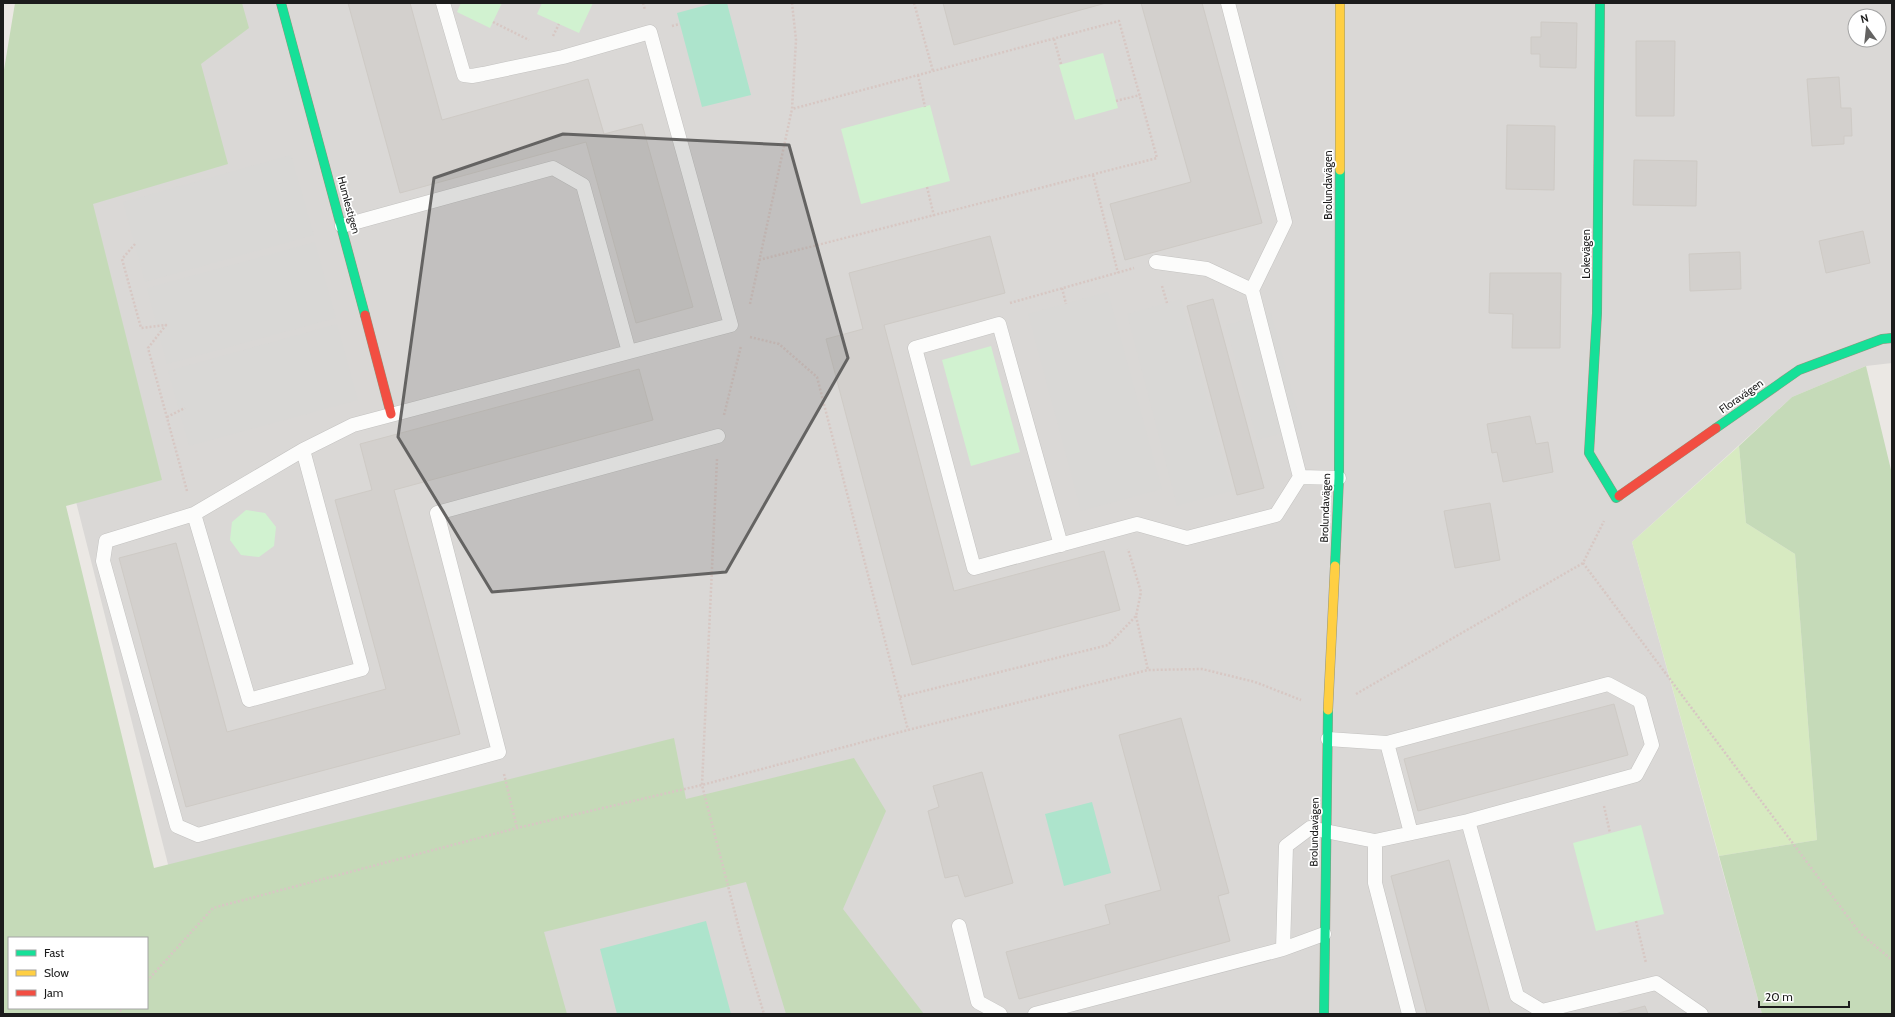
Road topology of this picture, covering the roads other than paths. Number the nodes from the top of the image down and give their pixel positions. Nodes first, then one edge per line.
1 (281, 3) edge
2 (443, 3) edge
3 (1228, 3) edge
4 (1340, 3) edge
5 (1600, 3) edge
6 (342, 226) junction
7 (1156, 262) road end
8 (1252, 290) junction
9 (1892, 338) edge
10 (629, 352) junction
11 (391, 414) junction
12 (718, 436) road end
13 (303, 450) junction
14 (1300, 477) junction
15 (1339, 478) junction
16 (1616, 498) joint
17 (194, 514) junction
18 (1062, 545) junction
19 (1328, 738) junction
20 (1387, 743) junction
21 (1468, 821) junction
22 (1326, 830) junction
23 (1411, 833) junction
24 (1375, 841) junction
25 (959, 926) dead end
26 (1324, 934) junction
27 (1283, 949) junction
28 (1000, 1014) edge
29 (1035, 1014) edge
30 (1324, 1014) edge
31 (1409, 1014) edge
32 (1701, 1014) edge

1 - 6 street, Humlestigen
2 - 10 lane
3 - 8 lane
4 - 15 street, Brolundavägen
5 - 16 street, Lokevägen
6 - 10 lane
6 - 11 street, Humlestigen
7 - 8 lane
8 - 14 lane
9 - 16 street, Floravägen
10 - 11 lane
11 - 13 lane
12 - 17 lane
13 - 17 lane
13 - 17 lane
14 - 15 lane
14 - 18 lane
15 - 19 street, Brolundavägen
18 - 18 lane
19 - 20 lane
19 - 22 street, Brolundavägen
20 - 21 lane
20 - 23 lane
21 - 23 lane
21 - 32 lane
22 - 24 lane
22 - 26 street, Brolundavägen
22 - 27 lane
23 - 24 lane
24 - 31 lane
25 - 28 lane
26 - 27 lane
26 - 30 street, Brolundavägen
27 - 29 lane

